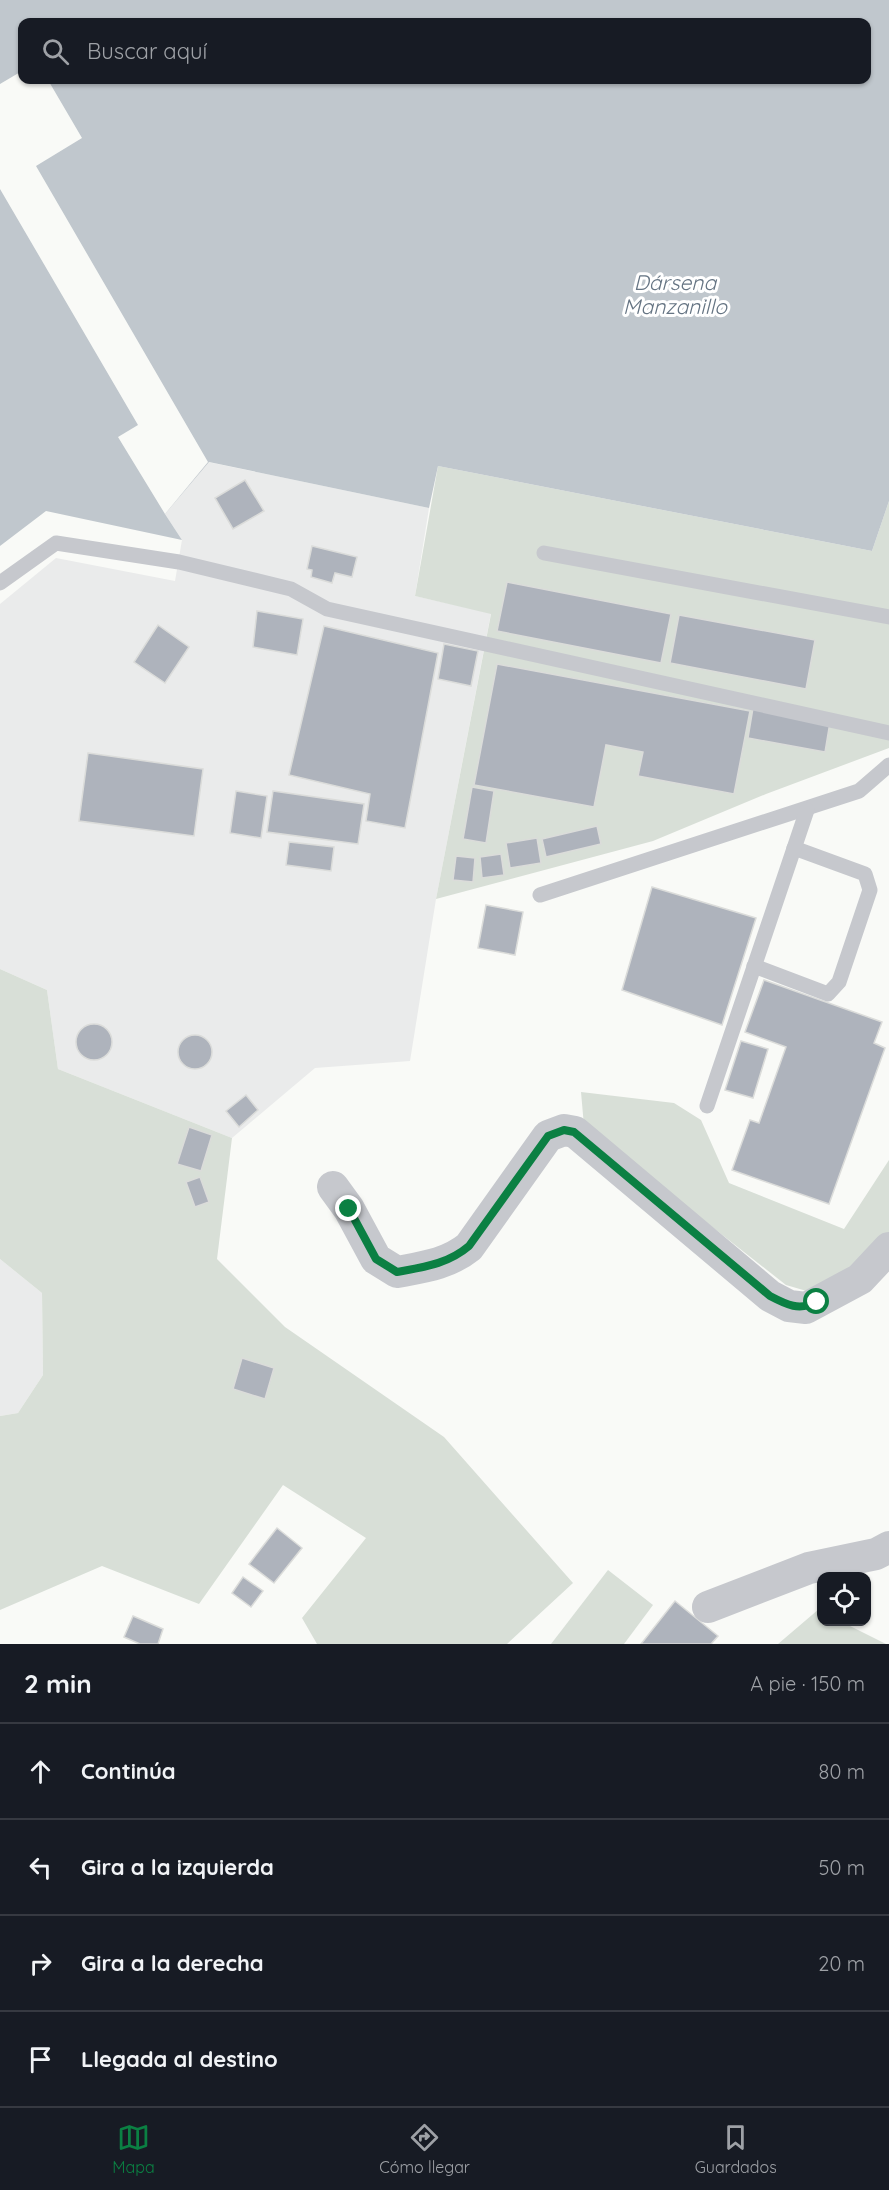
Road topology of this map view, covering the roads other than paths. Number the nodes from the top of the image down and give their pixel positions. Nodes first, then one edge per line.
1 (544, 553) dead end
2 (0, 583) edge
3 (889, 617) edge
4 (889, 734) edge
5 (889, 765) edge
6 (807, 810) junction
7 (794, 848) junction
8 (540, 896) dead end
9 (754, 966) junction
10 (707, 1106) dead end
11 (333, 1187) dead end
12 (889, 1248) edge
13 (889, 1547) edge
14 (708, 1607) dead end

1 - 3 lane
2 - 4 lane
5 - 6 lane
6 - 7 lane
6 - 8 lane
7 - 9 lane
7 - 9 lane
9 - 10 lane
11 - 12 street
13 - 14 street

